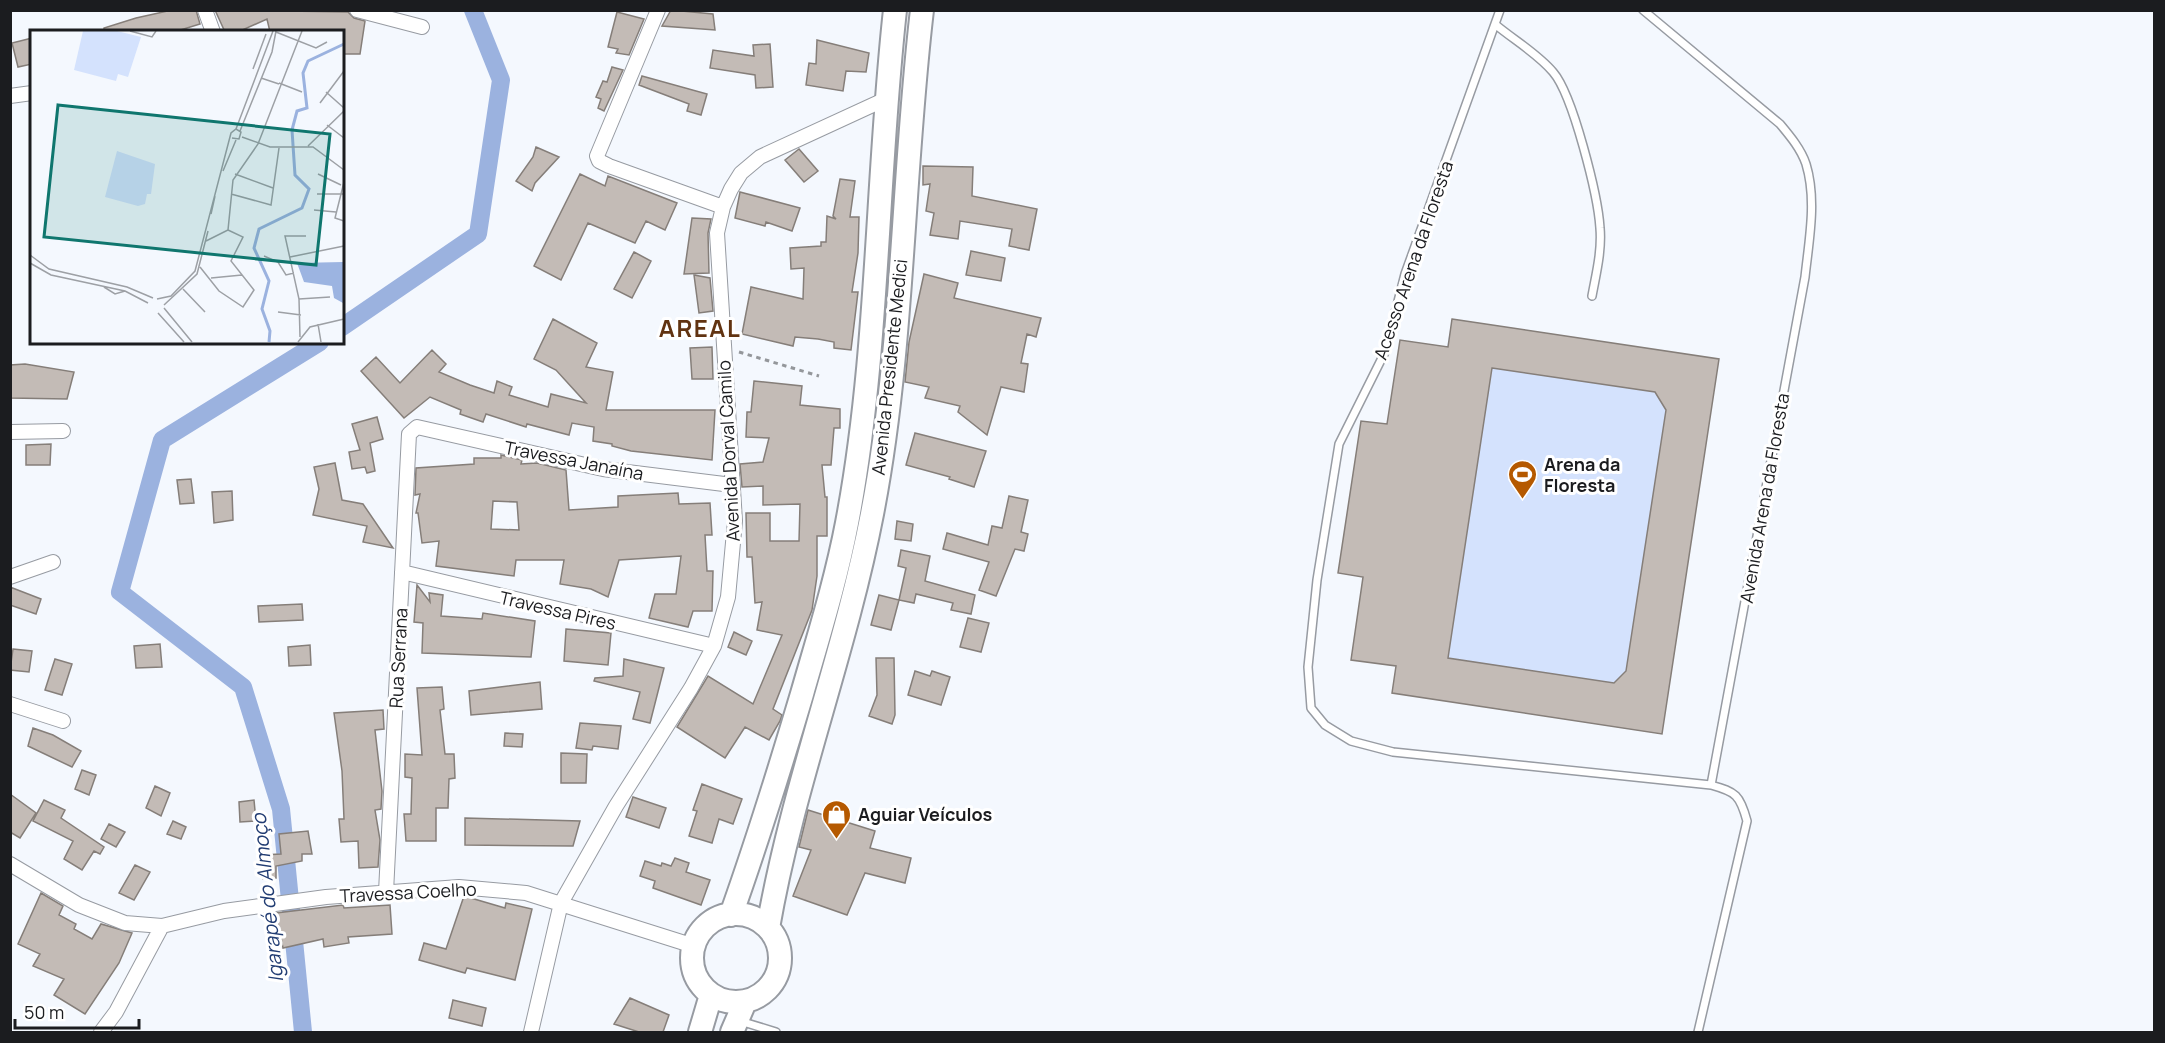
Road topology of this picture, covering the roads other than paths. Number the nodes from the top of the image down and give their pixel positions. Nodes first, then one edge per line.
1 (205, 10) edge
2 (357, 10) edge
3 (658, 10) edge
4 (895, 10) edge
5 (922, 10) edge
6 (1500, 10) edge
7 (1643, 10) edge
8 (1496, 25) junction
9 (422, 27) dead end
10 (212, 30) edge
11 (30, 93) edge
12 (10, 96) edge
13 (888, 98) junction
14 (723, 207) junction
15 (1592, 296) dead end
16 (417, 427) joint
17 (63, 431) dead end
18 (10, 432) edge
19 (732, 485) junction
20 (53, 562) dead end
21 (402, 572) junction
22 (10, 577) edge
23 (714, 646) junction
24 (10, 704) edge
25 (63, 721) dead end
26 (1711, 785) junction
27 (10, 864) edge
28 (386, 892) junction
29 (561, 903) junction
30 (731, 915) junction
31 (162, 926) junction
32 (768, 928) junction
33 (694, 946) junction
34 (711, 994) junction
35 (738, 1018) edge
36 (101, 1032) edge
37 (531, 1032) edge
38 (700, 1032) edge
39 (776, 1032) edge
40 (1698, 1032) edge

1 - 10 street
2 - 9 street
3 - 14 street
4 - 13 main road, Avenida Presidente Medici
5 - 32 main road, Avenida Presidente Medici
6 - 8 lane, Acesso Arena da Floresta
7 - 26 lane, Avenida Arena da Floresta
8 - 15 lane
8 - 26 lane, Acesso Arena da Floresta
11 - 12 street
13 - 14 street, Avenida Dorval Camilo
13 - 30 main road, Avenida Presidente Medici
14 - 19 street, Avenida Dorval Camilo
16 - 19 street, Travessa Janaína
16 - 21 street, Rua Serrana
17 - 18 street
19 - 23 street, Avenida Dorval Camilo
20 - 22 street
21 - 23 street, Travessa Pires
21 - 28 street, Rua Serrana
23 - 29 street, Avenida Dorval Camilo
24 - 25 street
26 - 40 lane
27 - 31 street, Travessa Coelho
28 - 29 street, Travessa Coelho
28 - 31 street, Travessa Coelho
29 - 33 street, Travessa Coelho
29 - 37 street, Avenida Dorval Camilo
30 - 32 main road
30 - 33 main road
31 - 36 street
32 - 35 main road
33 - 34 main road
34 - 35 main road
34 - 38 main road
35 - 39 lane

